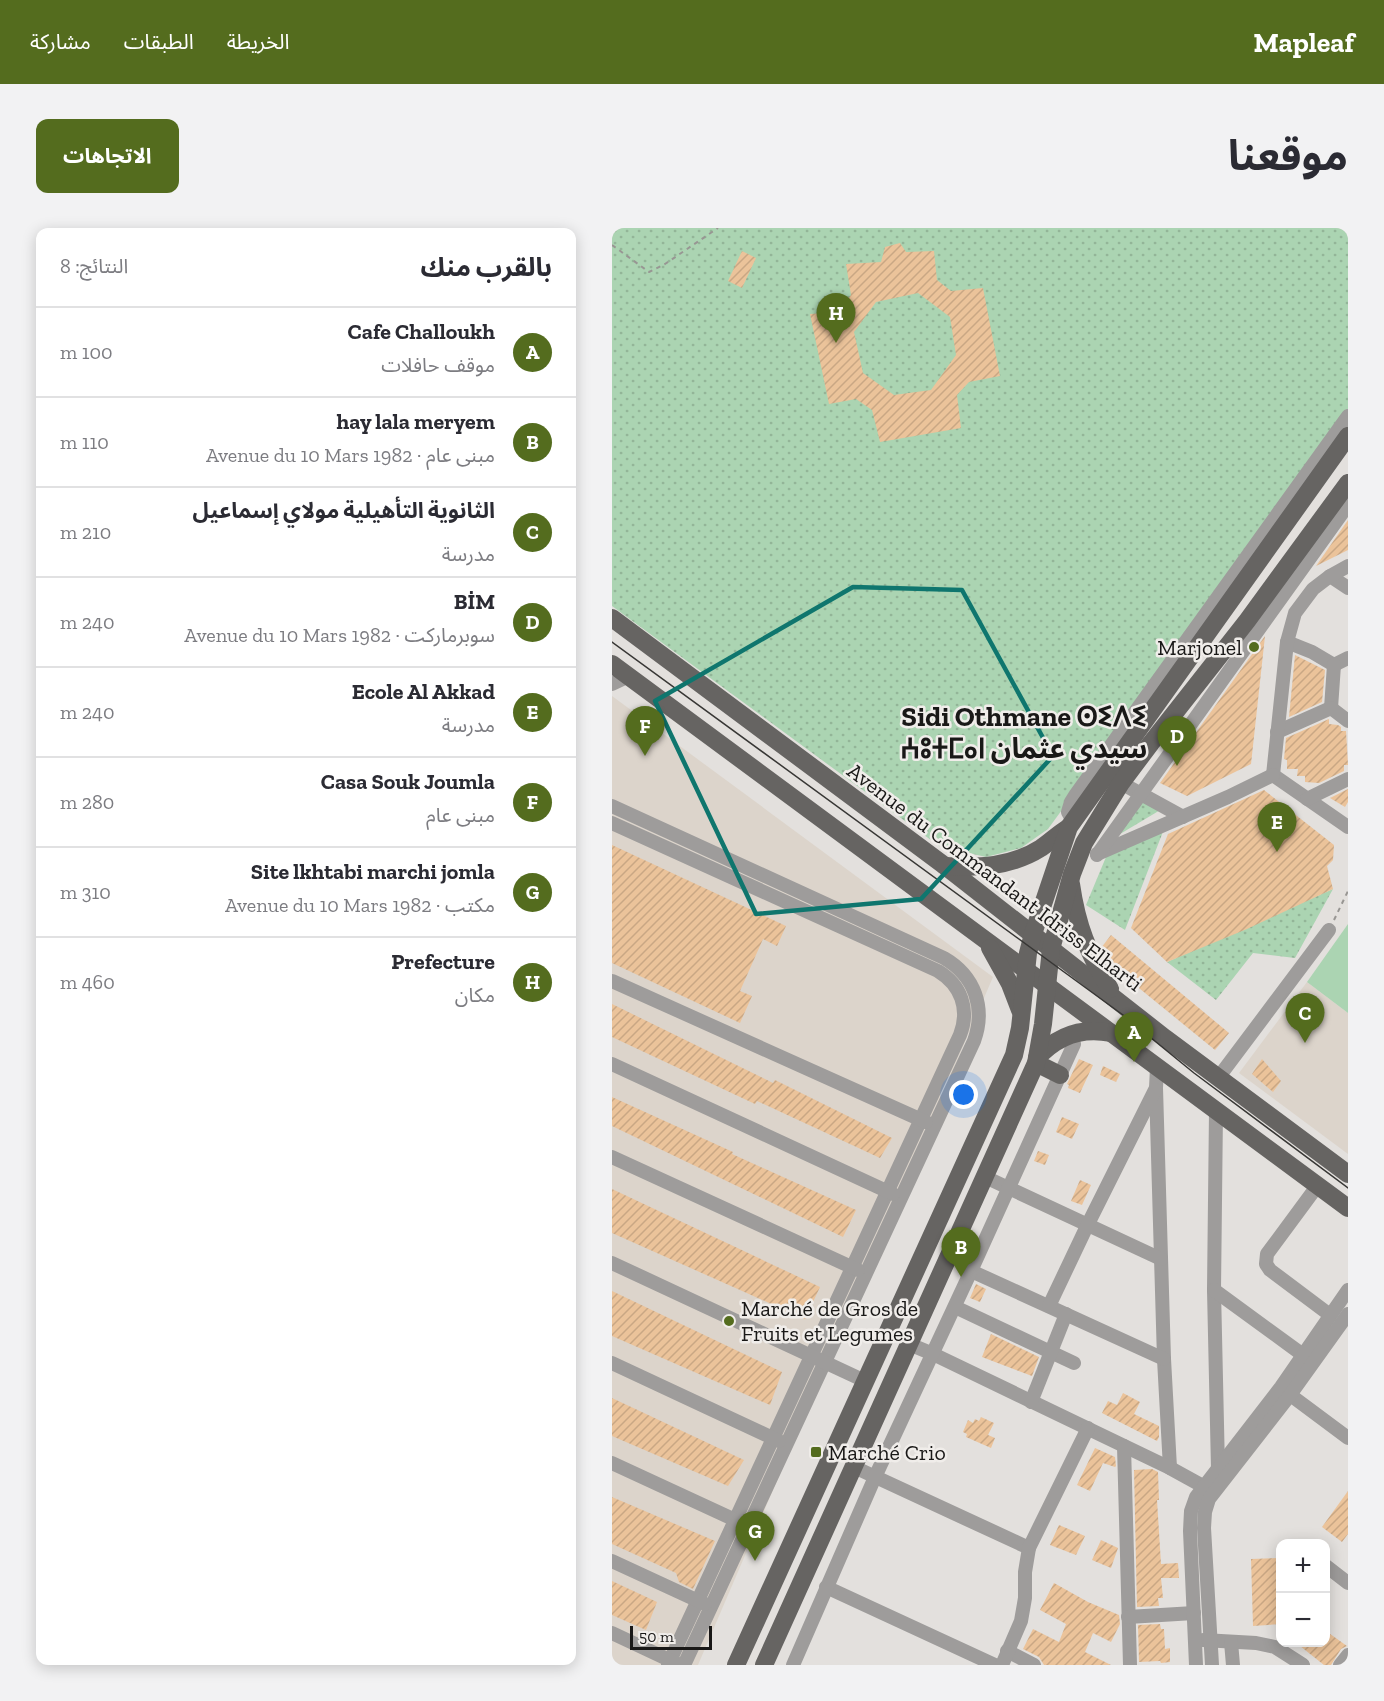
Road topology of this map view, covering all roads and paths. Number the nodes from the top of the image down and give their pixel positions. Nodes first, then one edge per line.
1 (718, 228) edge
2 (612, 245) edge
3 (1348, 417) edge
4 (1348, 436) edge
5 (1348, 483) edge
6 (1348, 506) edge
7 (1348, 566) edge
8 (1329, 576) junction
9 (1348, 588) edge
10 (612, 618) edge
11 (1287, 642) junction
12 (1348, 658) edge
13 (612, 664) edge
14 (1334, 665) junction
15 (620, 680) edge
16 (1330, 708) junction
17 (1348, 721) edge
18 (1277, 732) junction
19 (1273, 775) junction
20 (1348, 779) edge
21 (1121, 783) junction
22 (1141, 794) junction
23 (1307, 800) junction
24 (612, 806) edge
25 (1183, 817) junction
26 (612, 823) edge
27 (1071, 824) junction
28 (1348, 827) edge
29 (1097, 855) junction
30 (945, 866) junction
31 (1073, 871) junction
32 (1348, 891) edge
33 (1329, 930) joint
34 (1033, 934) junction
35 (986, 942) junction
36 (1051, 949) junction
37 (1026, 970) junction
38 (612, 981) edge
39 (1047, 985) junction
40 (1117, 1000) junction
41 (1021, 1015) junction
42 (1112, 1034) junction
43 (1074, 1044) dead end
44 (1036, 1061) junction
45 (612, 1064) edge
46 (1157, 1067) junction
47 (1060, 1075) junction
48 (1218, 1078) junction
49 (1156, 1088) junction
50 (1215, 1111) junction
51 (920, 1119) junction
52 (933, 1125) junction
53 (612, 1157) edge
54 (1348, 1174) edge
55 (985, 1177) junction
56 (1318, 1185) junction
57 (1009, 1189) junction
58 (887, 1191) junction
59 (901, 1197) junction
60 (1348, 1208) edge
61 (1087, 1226) junction
62 (1161, 1259) junction
63 (612, 1263) edge
64 (852, 1268) junction
65 (971, 1271) junction
66 (866, 1274) junction
67 (1214, 1290) junction
68 (1348, 1290) edge
69 (1049, 1306) junction
70 (955, 1307) junction
71 (1066, 1314) junction
72 (1330, 1316) junction
73 (1347, 1319) edge
74 (909, 1344) junction
75 (1051, 1352) junction
76 (933, 1354) junction
77 (1303, 1355) junction
78 (812, 1356) junction
79 (1164, 1359) junction
80 (825, 1362) junction
81 (1074, 1363) dead end
82 (612, 1364) edge
83 (865, 1381) junction
84 (1286, 1391) junction
85 (1031, 1402) junction
86 (1088, 1428) junction
87 (773, 1438) junction
88 (1348, 1438) edge
89 (787, 1445) junction
90 (1124, 1446) junction
91 (612, 1463) edge
92 (854, 1467) junction
93 (1170, 1468) junction
94 (1218, 1469) junction
95 (874, 1477) junction
96 (1210, 1489) junction
97 (736, 1520) junction
98 (749, 1526) junction
99 (1029, 1548) junction
100 (612, 1561) edge
101 (1330, 1569) edge
102 (1348, 1583) edge
103 (826, 1587) junction
104 (698, 1600) junction
105 (711, 1606) junction
106 (1194, 1613) junction
107 (1128, 1617) junction
108 (612, 1633) edge
109 (1210, 1640) junction
110 (1195, 1641) junction
111 (1231, 1642) junction
112 (1007, 1651) junction
113 (1348, 1654) edge
114 (772, 1662) edge
115 (676, 1664) edge
116 (736, 1665) edge
117 (793, 1665) edge
118 (995, 1665) edge
119 (1002, 1665) edge
120 (1034, 1665) edge
121 (1130, 1665) edge
122 (1196, 1665) edge
123 (1212, 1665) edge
124 (1233, 1665) edge
125 (1303, 1665) edge
126 (1340, 1665) edge

1 - 2 path
3 - 27 street
4 - 27 main road
5 - 21 main road
6 - 22 street
7 - 8 street
8 - 9 street
8 - 11 street
10 - 30 main road, Avenue du Commandant Idriss Elharti
11 - 14 street
11 - 18 street
12 - 14 street
13 - 15 main road
14 - 16 street
15 - 35 main road
16 - 17 street
16 - 18 street
18 - 19 street
19 - 23 street
19 - 25 street
20 - 23 street
21 - 22 street
21 - 31 main road
22 - 25 street
22 - 29 street
23 - 28 street
24 - 52 street
25 - 29 street
26 - 51 street
27 - 30 main road
27 - 34 main road
29 - 31 street
30 - 34 main road, Avenue du Commandant Idriss Elharti
31 - 36 main road
31 - 40 main road
32 - 33 path
33 - 48 street
34 - 36 main road, Avenue du Commandant Idriss Elharti
34 - 37 main road
35 - 37 main road
35 - 41 main road
36 - 39 main road
36 - 40 main road, Avenue du Commandant Idriss Elharti
37 - 39 main road
37 - 41 main road
38 - 51 street
39 - 42 main road
39 - 44 main road
40 - 48 main road, Avenue du Commandant Idriss Elharti
41 - 83 main road
42 - 44 main road
42 - 46 main road
43 - 47 street
44 - 47 main road
44 - 55 main road
45 - 58 street
46 - 49 street
46 - 50 main road
47 - 57 street
48 - 54 main road, Avenue du Commandant Idriss Elharti
49 - 61 street
49 - 62 street
50 - 56 main road
50 - 67 street
51 - 52 street
51 - 58 street
52 - 59 street
53 - 64 street
55 - 57 street
55 - 74 main road
56 - 60 main road
56 - 72 street
57 - 61 street
57 - 65 street
58 - 59 street
58 - 64 street
59 - 66 street
61 - 62 street
61 - 69 street
62 - 79 street
63 - 78 street
64 - 66 street
64 - 78 street
65 - 69 street
65 - 70 street
66 - 80 street
67 - 77 street
67 - 94 street
68 - 72 street
69 - 71 street
70 - 75 street
70 - 76 street
71 - 75 street
71 - 79 street
72 - 77 street
73 - 84 street
74 - 76 street
74 - 92 main road
75 - 81 street
75 - 85 street
76 - 85 street
76 - 95 street
77 - 84 street
78 - 80 street
78 - 87 street
79 - 93 street
80 - 83 street
80 - 89 street
82 - 87 street
83 - 116 main road
84 - 88 street
84 - 94 street
84 - 96 street
85 - 86 street
86 - 90 street
86 - 99 street
87 - 89 street
87 - 97 street
89 - 98 street
90 - 93 street
90 - 107 street
91 - 97 street
92 - 95 street
92 - 114 main road
93 - 96 street
94 - 96 street
95 - 99 street
95 - 103 street
96 - 106 street
96 - 109 street
97 - 98 street
97 - 104 street
98 - 105 street
99 - 112 street
100 - 104 street
101 - 102 street
103 - 117 street
103 - 118 street
104 - 105 street
104 - 115 street
105 - 115 street
106 - 107 street
106 - 110 street
107 - 121 street
108 - 115 street
109 - 110 street
109 - 111 street
109 - 123 street
110 - 122 street
111 - 124 street
111 - 125 street
112 - 119 street
112 - 120 street
113 - 126 street

